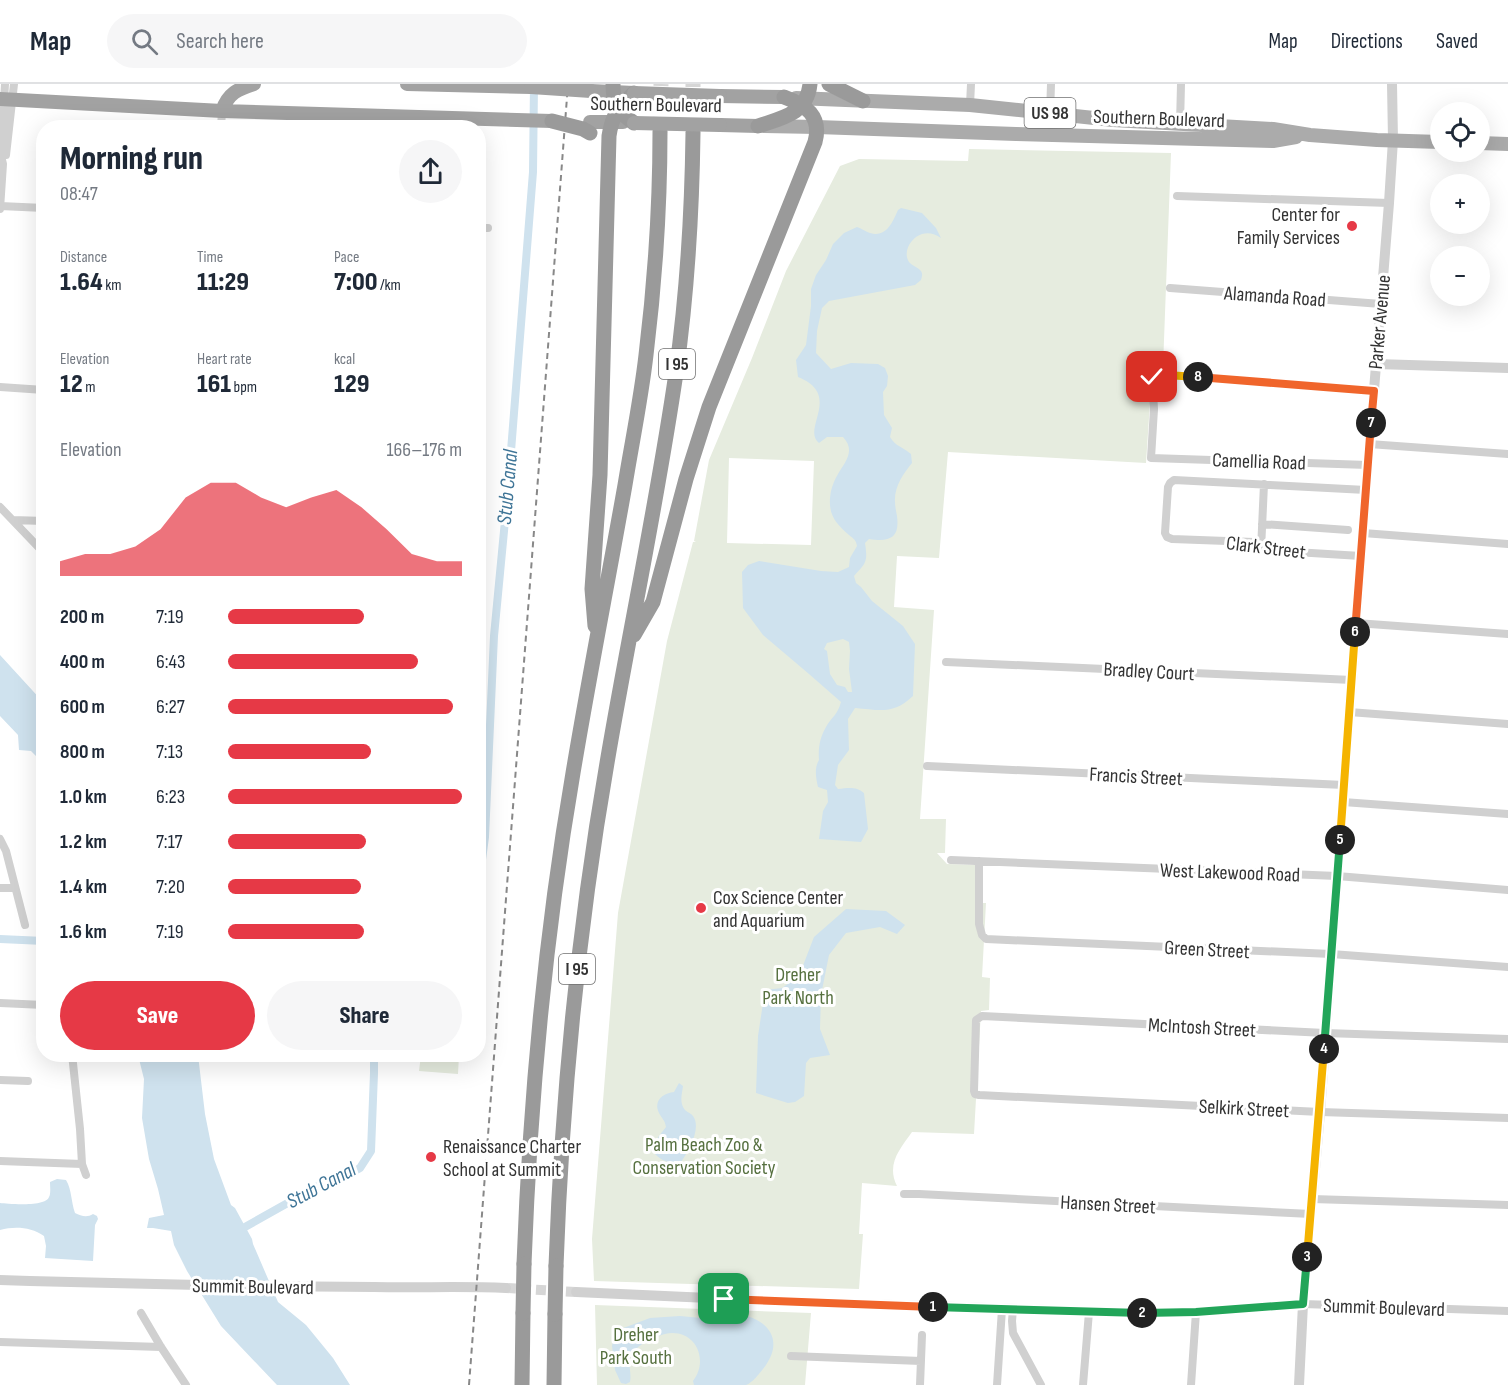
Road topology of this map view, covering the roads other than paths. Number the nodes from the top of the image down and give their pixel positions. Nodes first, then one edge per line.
1 (5, 84) edge
2 (14, 84) edge
3 (254, 84) edge
4 (406, 84) edge
5 (561, 84) edge
6 (829, 84) edge
7 (971, 84) edge
8 (1051, 84) edge
9 (1182, 84) edge
10 (1392, 84) edge
11 (531, 87) junction
12 (613, 88) edge
13 (634, 93) junction
14 (806, 96) edge
15 (784, 97) joint
16 (6, 100) edge
17 (862, 101) junction
18 (970, 105) junction
19 (222, 111) junction
20 (1050, 114) junction
21 (615, 116) junction
22 (1089, 118) junction
23 (221, 120) edge
24 (552, 121) joint
25 (634, 123) joint
26 (1180, 125) junction
27 (758, 126) junction
28 (590, 127) junction
29 (817, 127) junction
30 (660, 132) tunnel mouth
31 (693, 133) tunnel mouth
32 (1016, 134) junction
33 (1050, 134) junction
34 (1310, 135) junction
35 (1141, 136) junction
36 (1393, 140) junction
37 (1430, 142) edge
38 (1490, 143) edge
39 (1508, 144) edge
40 (608, 172) junction
41 (1177, 196) dead end
42 (1389, 202) junction
43 (0, 207) edge
44 (36, 208) edge
45 (1170, 288) dead end
46 (1381, 304) junction
47 (1376, 364) junction
48 (1508, 368) edge
49 (0, 387) edge
50 (36, 389) edge
51 (1374, 391) junction
52 (1369, 444) junction
53 (1508, 454) edge
54 (1368, 465) junction
55 (1264, 484) junction
56 (1366, 490) junction
57 (0, 507) edge
58 (13, 520) junction
59 (36, 521) edge
60 (1262, 524) junction
61 (1348, 530) dead end
62 (1362, 533) junction
63 (36, 544) edge
64 (1508, 544) edge
65 (1261, 550) junction
66 (1361, 556) junction
67 (1356, 623) junction
68 (1508, 634) edge
69 (597, 641) junction
70 (628, 646) junction
71 (946, 662) dead end
72 (1352, 680) junction
73 (1349, 712) junction
74 (1508, 724) edge
75 (927, 766) dead end
76 (1344, 785) junction
77 (1343, 802) junction
78 (1508, 814) edge
79 (0, 839) edge
80 (951, 860) dead end
81 (979, 861) junction
82 (1337, 876) junction
83 (0, 888) edge
84 (15, 888) junction
85 (1508, 890) edge
86 (25, 925) dead end
87 (1331, 954) junction
88 (1508, 967) edge
89 (0, 1004) edge
90 (36, 1005) edge
91 (1325, 1033) junction
92 (1508, 1040) edge
93 (73, 1062) edge
94 (0, 1080) edge
95 (28, 1081) dead end
96 (979, 1095) joint
97 (1320, 1112) junction
98 (1508, 1118) edge
99 (0, 1161) edge
100 (82, 1164) junction
101 (86, 1175) dead end
102 (904, 1194) dead end
103 (1312, 1199) junction
104 (1508, 1205) edge
105 (1311, 1214) junction
106 (0, 1280) edge
107 (506, 1288) tunnel mouth
108 (576, 1292) tunnel mouth
109 (1303, 1304) junction
110 (1008, 1309) junction
111 (1508, 1311) edge
112 (1089, 1312) junction
113 (1196, 1312) junction
114 (141, 1313) dead end
115 (1013, 1333) junction
116 (922, 1335) dead end
117 (0, 1342) edge
118 (1004, 1345) junction
119 (161, 1347) junction
120 (791, 1356) dead end
121 (999, 1358) junction
122 (921, 1361) junction
123 (1031, 1368) junction
124 (186, 1385) edge
125 (522, 1385) edge
126 (554, 1385) edge
127 (920, 1385) edge
128 (997, 1385) edge
129 (1041, 1385) edge
130 (1083, 1385) edge
131 (1191, 1385) edge
132 (1299, 1385) edge

1 - 16 street
2 - 16 street
3 - 19 highway
4 - 11 highway, Southern Boulevard
5 - 11 highway, bridge
6 - 17 highway
7 - 18 street
8 - 20 street
9 - 26 street
10 - 36 street, Parker Avenue
11 - 12 highway, Southern Boulevard, bridge
12 - 13 highway, Southern Boulevard
12 - 21 highway
13 - 15 highway, Southern Boulevard, bridge
13 - 21 highway
14 - 15 highway
14 - 17 main road, Southern Boulevard / US 98
14 - 27 highway
14 - 29 highway
16 - 19 highway
16 - 43 street
17 - 18 main road, Southern Boulevard / US 98
18 - 20 main road, Southern Boulevard / US 98
19 - 23 street
19 - 24 highway
20 - 22 main road, Southern Boulevard / US 98
20 - 32 main road
21 - 25 highway
21 - 28 highway, Southern Boulevard
21 - 40 highway
22 - 26 main road, Southern Boulevard / US 98
22 - 33 main road
24 - 28 highway, bridge
25 - 27 highway, Southern Boulevard / US 98, bridge
26 - 34 main road, Southern Boulevard / US 98
26 - 35 main road
27 - 29 main road, Southern Boulevard / US 98
28 - 40 highway
29 - 32 main road, Southern Boulevard / US 98
29 - 70 highway
30 - 69 highway, I 95
31 - 70 highway, I 95
32 - 33 main road, Southern Boulevard / US 98
33 - 35 main road, Southern Boulevard / US 98
34 - 35 main road, Southern Boulevard / US 98
34 - 36 main road, Southern Boulevard / US 98
36 - 37 main road, Southern Boulevard / US 98
36 - 42 street, Parker Avenue
38 - 39 main road
40 - 69 highway
41 - 42 street
42 - 46 street, Parker Avenue
43 - 44 street
45 - 46 street, Alamanda Road
46 - 47 street, Parker Avenue
47 - 48 street
47 - 51 street, Parker Avenue
49 - 50 street
51 - 52 street, Parker Avenue
51 - 54 street, Camellia Road
52 - 53 street
52 - 54 street, Parker Avenue
54 - 56 street, Parker Avenue
55 - 56 street
55 - 60 street
55 - 65 street, Clark Street
56 - 62 street, Parker Avenue
57 - 58 street
58 - 59 street
58 - 63 street
60 - 61 street
60 - 65 street
62 - 64 street
62 - 66 street, Parker Avenue
65 - 66 street, Clark Street
66 - 67 street, Parker Avenue
67 - 68 street
67 - 72 street, Parker Avenue
69 - 125 highway, I 95, bridge
70 - 126 highway, I 95, bridge
71 - 72 street, Bradley Court
72 - 73 street, Parker Avenue
73 - 74 street
73 - 76 street, Parker Avenue
75 - 76 street, Francis Street
76 - 77 street, Parker Avenue
77 - 78 street
77 - 82 street, Parker Avenue
79 - 84 street
80 - 81 street, West Lakewood Road
81 - 82 street, West Lakewood Road
81 - 87 street, Green Street
82 - 85 street, West Lakewood Road
82 - 87 street, Parker Avenue
83 - 84 street
84 - 86 street
87 - 88 street, Green Street
87 - 91 street, Parker Avenue
89 - 90 street
91 - 92 street, McIntosh Street
91 - 96 street, McIntosh Street
91 - 97 street, Parker Avenue
93 - 100 street
94 - 95 street
96 - 97 street, Selkirk Street
97 - 98 street, Selkirk Street
97 - 103 street, Parker Avenue
99 - 100 street
100 - 101 street
102 - 105 street, Hansen Street
103 - 104 street
103 - 105 street, Parker Avenue
105 - 109 street, Parker Avenue
106 - 107 street, Summit Boulevard
108 - 110 street, Summit Boulevard
109 - 111 street, Summit Boulevard
109 - 113 street, Summit Boulevard
109 - 132 street, Parker Avenue
110 - 112 street, Summit Boulevard
110 - 115 street
110 - 121 street
112 - 113 street, Summit Boulevard
112 - 130 street
113 - 131 street
114 - 119 street
115 - 118 street
115 - 123 street
116 - 122 street
117 - 119 street
118 - 121 street
118 - 123 street
119 - 124 street
120 - 122 street
121 - 128 street
122 - 127 street
123 - 129 street

